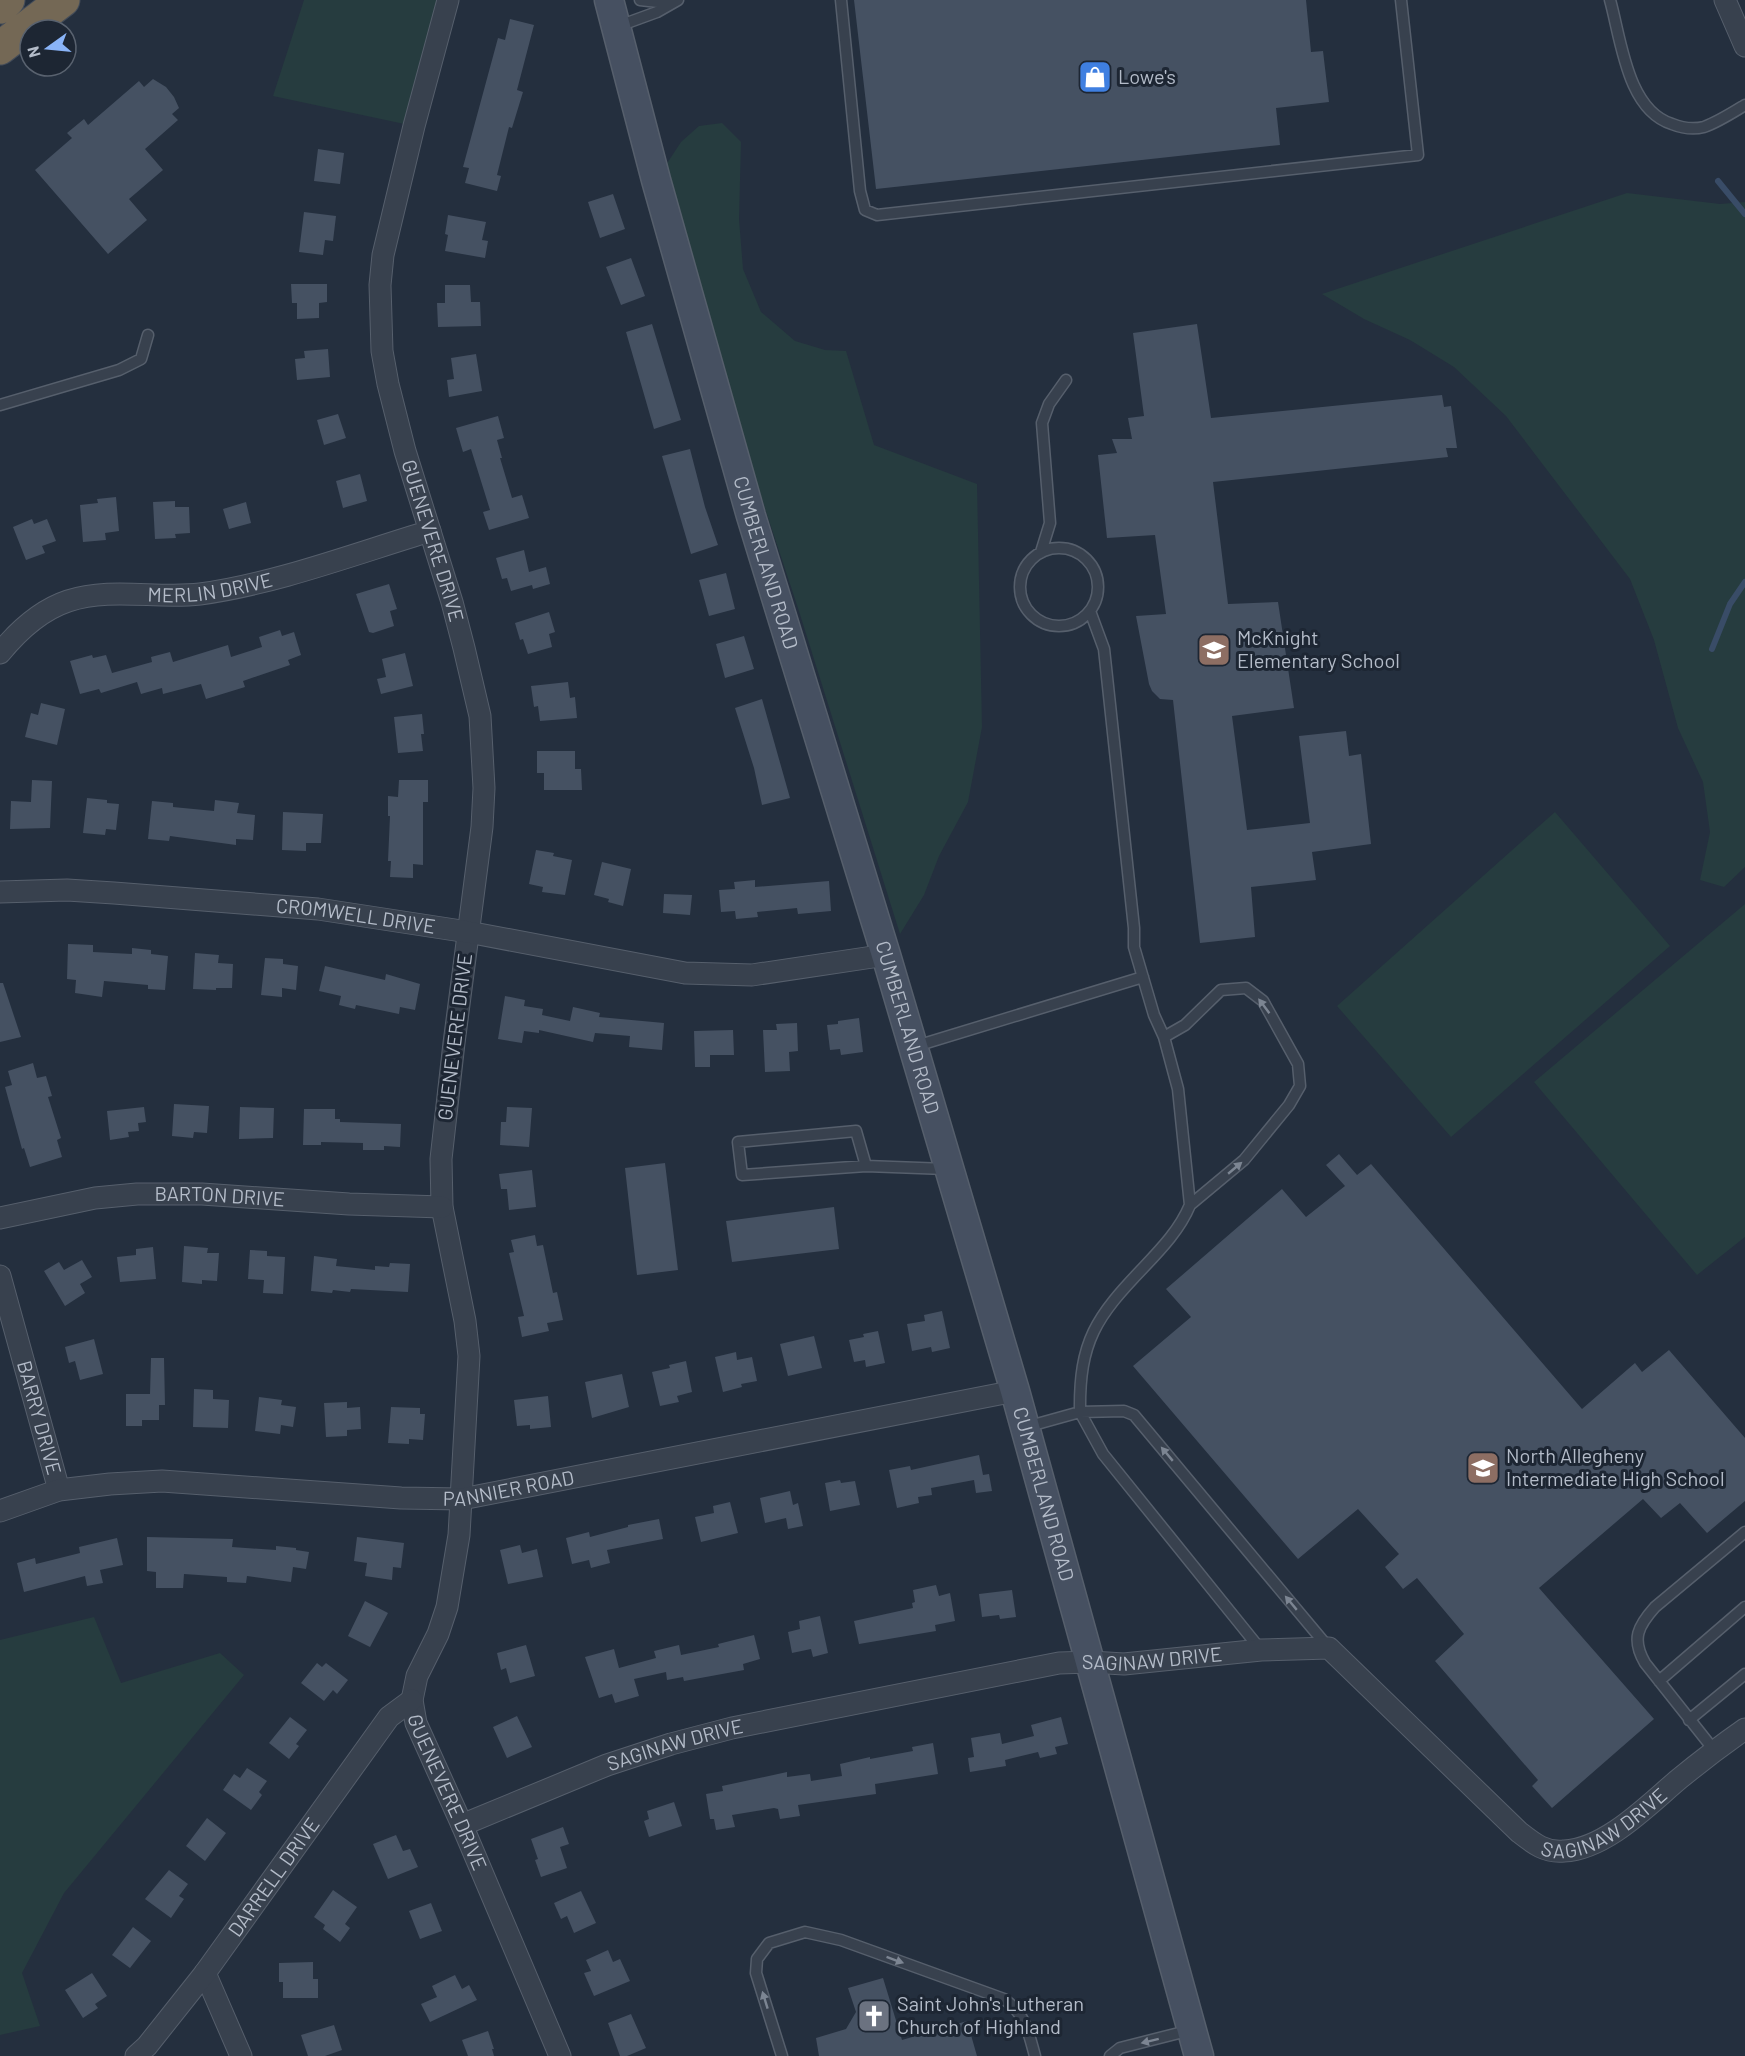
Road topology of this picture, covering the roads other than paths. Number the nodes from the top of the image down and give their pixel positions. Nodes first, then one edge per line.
1 (8, 0) edge
2 (63, 0) edge
3 (448, 0) edge
4 (609, 0) edge
5 (640, 0) edge
6 (677, 0) edge
7 (841, 0) edge
8 (1401, 0) edge
9 (1610, 0) edge
10 (1725, 0) edge
11 (0, 7) edge
12 (616, 27) junction
13 (1745, 46) edge
14 (0, 48) edge
15 (1745, 105) edge
16 (148, 335) dead end
17 (1066, 380) dead end
18 (0, 405) edge
19 (430, 531) junction
20 (1041, 552) junction
21 (1090, 611) junction
22 (0, 653) edge
23 (0, 892) edge
24 (468, 932) junction
25 (886, 956) junction
26 (1143, 977) junction
27 (1164, 1038) junction
28 (913, 1047) junction
29 (866, 1166) junction
30 (950, 1169) junction
31 (1190, 1205) junction
32 (442, 1208) junction
33 (0, 1218) edge
34 (0, 1276) edge
35 (1015, 1391) junction
36 (1080, 1412) junction
37 (1026, 1427) junction
38 (59, 1490) junction
39 (462, 1499) junction
40 (0, 1511) edge
41 (1745, 1532) edge
42 (1745, 1607) edge
43 (1329, 1648) junction
44 (1261, 1650) junction
45 (1091, 1662) junction
46 (1745, 1674) edge
47 (1659, 1681) junction
48 (412, 1700) junction
49 (1689, 1720) junction
50 (1745, 1729) edge
51 (1714, 1750) junction
52 (462, 1825) junction
53 (206, 1973) junction
54 (1195, 2043) edge
55 (136, 2056) edge
56 (241, 2056) edge
57 (560, 2056) edge
58 (782, 2056) edge
59 (1035, 2056) edge
60 (1110, 2056) edge

1 - 11 highway
2 - 14 highway
3 - 19 street, GUENEVERE DRIVE
4 - 12 main road, CUMBERLAND ROAD
5 - 6 lane
6 - 12 lane
7 - 8 lane
9 - 15 lane
10 - 13 street
12 - 25 main road, CUMBERLAND ROAD
16 - 18 lane
17 - 20 lane
19 - 22 street, MERLIN DRIVE
19 - 24 street, GUENEVERE DRIVE
20 - 21 lane
20 - 21 lane
21 - 26 lane
23 - 24 street, CROMWELL DRIVE
24 - 25 street, CROMWELL DRIVE
24 - 32 street, GUENEVERE DRIVE
25 - 28 main road, CUMBERLAND ROAD
26 - 27 lane
26 - 28 lane
27 - 31 lane
31 -> 27 lane
28 - 30 main road, CUMBERLAND ROAD
29 - 29 lane
29 - 30 lane
30 - 35 main road, CUMBERLAND ROAD
31 - 36 lane
32 - 33 street, BARTON DRIVE
32 - 39 street, GUENEVERE DRIVE
34 - 38 street, BARRY DRIVE
35 - 37 main road, CUMBERLAND ROAD
35 - 39 street, PANNIER ROAD
36 - 37 lane
43 -> 36 lane
36 - 44 lane
37 - 45 main road, CUMBERLAND ROAD
38 - 39 street, PANNIER ROAD
38 - 40 street, PANNIER ROAD
39 - 48 street, GUENEVERE DRIVE
41 - 47 lane
42 - 47 lane
43 - 44 street, SAGINAW DRIVE
43 - 51 street, SAGINAW DRIVE
44 - 45 street, SAGINAW DRIVE
45 - 52 street, SAGINAW DRIVE
45 - 54 main road, CUMBERLAND ROAD
46 - 49 lane
47 - 49 lane
48 - 52 street, GUENEVERE DRIVE
48 - 53 street, DARRELL DRIVE
49 - 51 lane
50 - 51 street, SAGINAW DRIVE
52 - 57 street, GUENEVERE DRIVE
53 - 55 street, DARRELL DRIVE
53 - 56 street
54 -> 60 lane
58 -> 59 lane

